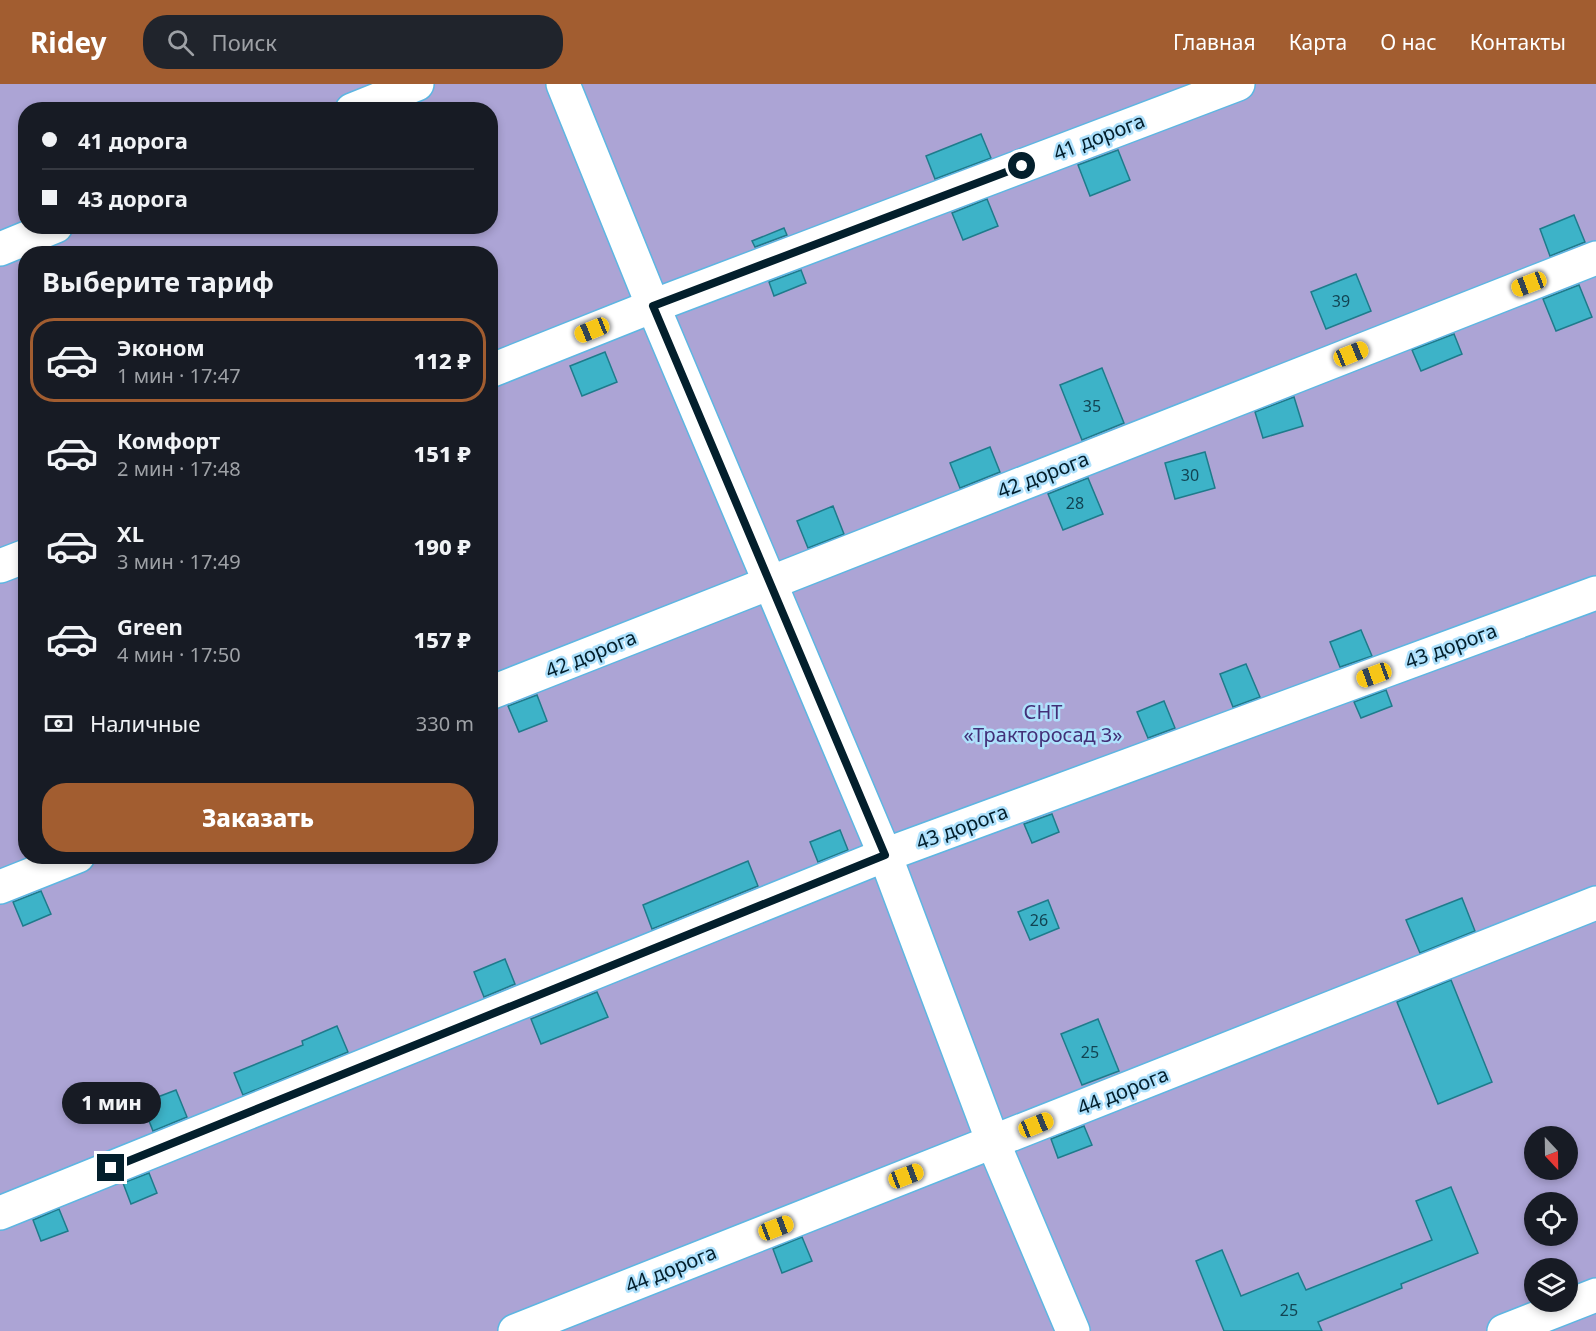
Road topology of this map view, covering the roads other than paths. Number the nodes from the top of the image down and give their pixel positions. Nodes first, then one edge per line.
1 (417, 84) edge
2 (563, 84) edge
3 (1238, 84) edge
4 (372, 102) edge
5 (37, 234) edge
6 (0, 249) edge
7 (1596, 258) edge
8 (653, 306) junction
9 (498, 368) edge
10 (18, 559) edge
11 (0, 566) edge
12 (771, 582) junction
13 (1596, 593) edge
14 (498, 690) edge
15 (885, 855) junction
16 (58, 864) edge
17 (0, 888) edge
18 (1596, 903) edge
19 (993, 1142) junction
20 (0, 1213) edge
21 (1596, 1295) edge
22 (515, 1331) edge
23 (1073, 1331) edge
24 (1504, 1331) edge

1 - 4 street
2 - 8 street
3 - 8 street, 41 дорога
5 - 6 street
7 - 12 street, 42 дорога
8 - 9 street, 41 дорога
8 - 12 street
10 - 11 street
12 - 14 street, 42 дорога
12 - 15 street
13 - 15 street, 43 дорога
15 - 19 street
15 - 20 street, 43 дорога
16 - 17 street
18 - 19 street, 44 дорога
19 - 22 street, 44 дорога
19 - 23 street
21 - 24 street

